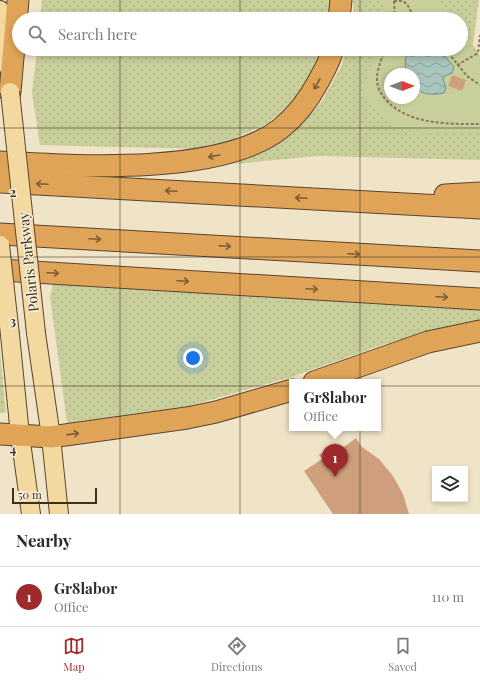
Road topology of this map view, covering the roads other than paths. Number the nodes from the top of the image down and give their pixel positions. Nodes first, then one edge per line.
1 (18, 0) edge
2 (341, 0) edge
3 (0, 10) edge
4 (17, 12) edge
5 (340, 12) edge
6 (13, 56) edge
7 (332, 56) edge
8 (10, 92) junction
9 (0, 162) edge
10 (0, 182) edge
11 (480, 193) edge
12 (332, 199) junction
13 (480, 208) edge
14 (0, 234) edge
15 (0, 245) edge
16 (480, 261) edge
17 (0, 270) edge
18 (480, 299) edge
19 (480, 331) edge
20 (323, 379) edge
21 (289, 391) edge
22 (10, 434) edge
23 (51, 437) junction
24 (31, 514) edge
25 (59, 514) edge

1 - 4 highway
2 - 5 highway
3 - 8 main road, Polaris Parkway
6 - 8 highway
7 -> 9 highway
8 - 23 main road, Polaris Parkway, bridge
12 -> 10 highway
11 - 12 highway
12 - 13 highway
14 -> 16 highway
15 - 22 main road, Polaris Parkway, bridge
17 -> 18 highway
19 - 20 highway
23 -> 21 highway
22 - 23 highway
22 - 24 main road, Polaris Parkway
23 - 25 main road, Polaris Parkway

